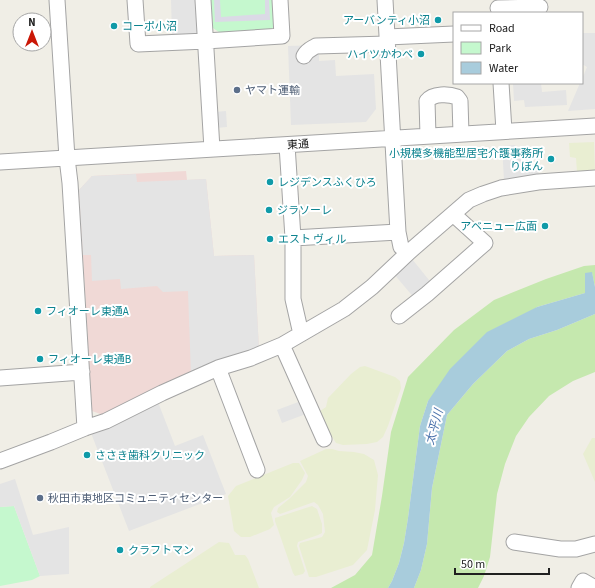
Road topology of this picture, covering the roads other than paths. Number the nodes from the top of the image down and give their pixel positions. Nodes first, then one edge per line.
1 (57, 0) edge
2 (135, 0) edge
3 (203, 0) edge
4 (280, 0) edge
5 (385, 0) edge
6 (540, 6) dead end
7 (498, 7) edge
8 (453, 34) edge
9 (387, 40) junction
10 (206, 41) junction
11 (304, 56) dead end
12 (501, 84) edge
13 (595, 126) edge
14 (504, 131) junction
15 (461, 134) junction
16 (428, 136) junction
17 (393, 138) junction
18 (287, 145) junction
19 (212, 149) junction
20 (68, 158) junction
21 (0, 162) edge
22 (595, 178) edge
23 (453, 214) junction
24 (398, 232) junction
25 (293, 238) junction
26 (409, 252) junction
27 (399, 316) dead end
28 (301, 334) junction
29 (282, 345) junction
30 (218, 368) junction
31 (82, 372) junction
32 (0, 378) edge
33 (85, 428) junction
34 (324, 439) dead end
35 (0, 461) edge
36 (257, 470) dead end
37 (514, 542) dead end
38 (595, 544) edge
39 (579, 588) edge
40 (595, 588) edge

1 - 20 street
2 - 10 street
3 - 10 street
4 - 10 street
5 - 9 street
6 - 7 street
8 - 9 street
9 - 11 street
9 - 17 street
10 - 19 street
12 - 14 street
13 - 14 street, 東通
14 - 15 street, 東通
15 - 16 street, 東通
15 - 16 street
16 - 17 street, 東通
17 - 18 street, 東通
17 - 24 street
18 - 19 street, 東通
18 - 25 street
19 - 20 street, 東通
20 - 21 street, 東通
20 - 31 street
22 - 23 street
23 - 26 street
23 - 27 street
24 - 25 street
24 - 26 street
25 - 28 street
26 - 28 street
28 - 29 street
29 - 30 street
29 - 34 street
30 - 33 street
30 - 36 street
31 - 32 street
31 - 33 street
33 - 35 street
37 - 38 street
39 - 40 street

